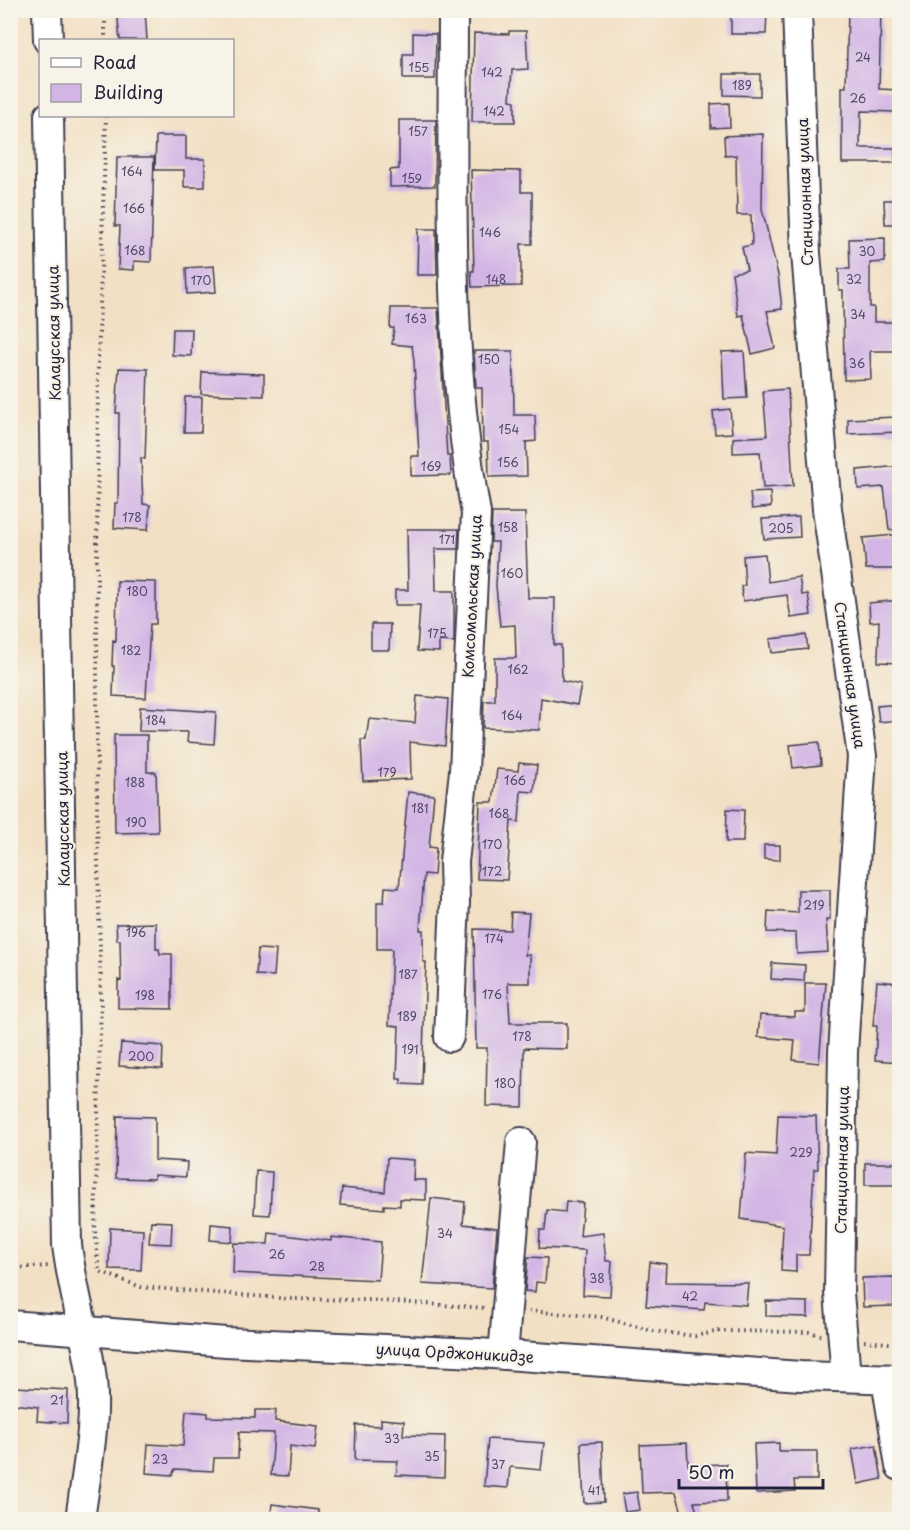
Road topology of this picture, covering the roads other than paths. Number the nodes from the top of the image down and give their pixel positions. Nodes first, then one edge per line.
1 (47, 10) edge
2 (453, 10) edge
3 (797, 10) edge
4 (48, 39) edge
5 (49, 117) edge
6 (449, 1037) dead end
7 (521, 1142) dead end
8 (10, 1325) edge
9 (82, 1331) junction
10 (503, 1355) junction
11 (846, 1377) junction
12 (893, 1379) edge
13 (900, 1466) edge
14 (80, 1520) edge

1 - 4 street
2 - 6 street, Комсомольская улица
3 - 11 street, Станционная улица
5 - 9 street, Калаусская улица
7 - 10 street
8 - 9 street, улица Орджоникидзе
9 - 10 street, улица Орджоникидзе
9 - 14 street, Калаусская улица
10 - 11 street, улица Орджоникидзе
11 - 12 street, улица Орджоникидзе
12 - 13 street

